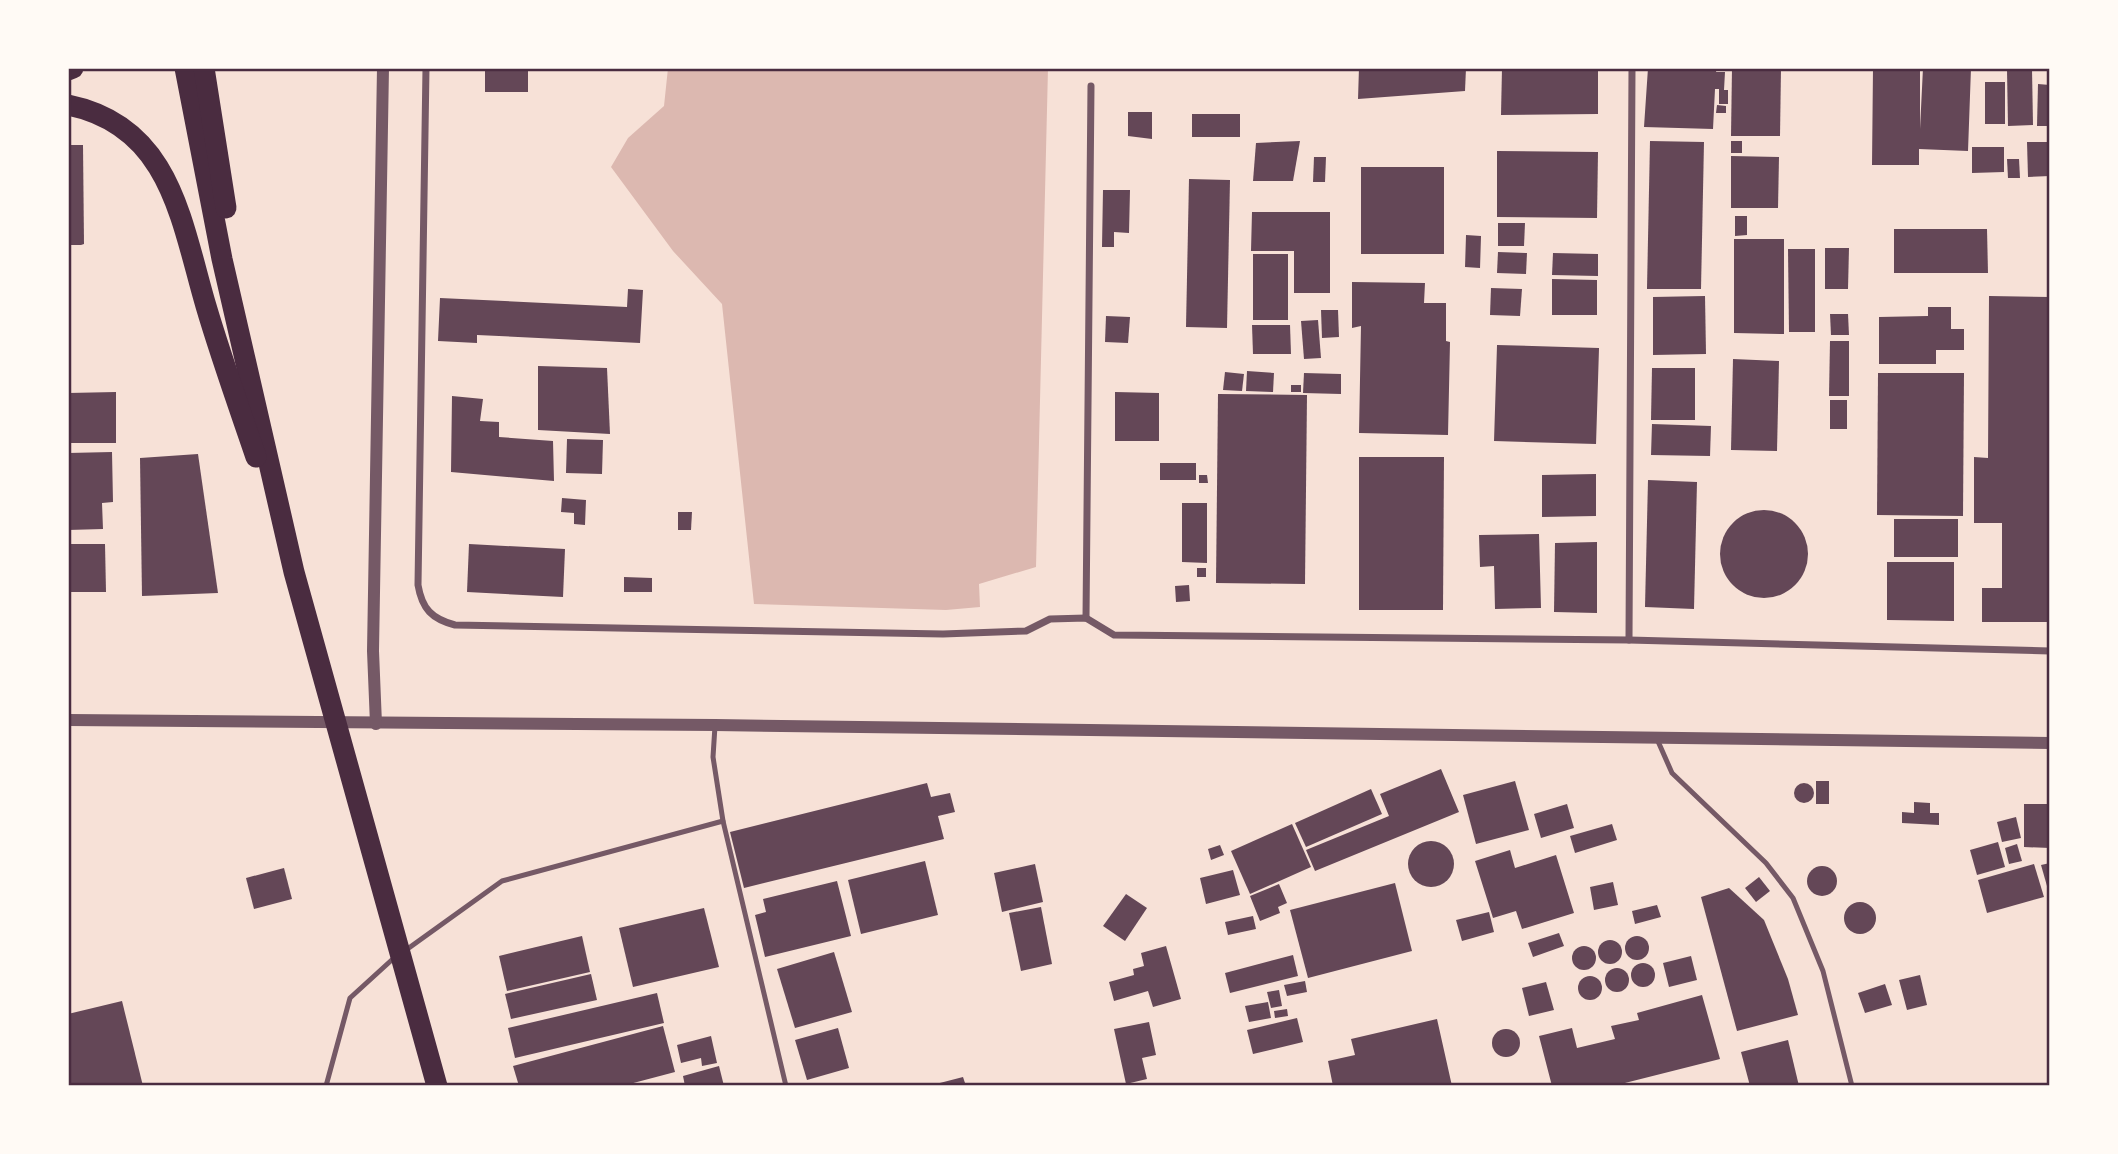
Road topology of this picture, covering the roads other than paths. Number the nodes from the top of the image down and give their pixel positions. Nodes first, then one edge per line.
1 (185, 68) edge
2 (204, 68) edge
3 (383, 68) edge
4 (426, 68) edge
5 (1632, 68) edge
6 (1091, 86) dead end
7 (68, 105) edge
8 (251, 383) junction
9 (294, 572) junction
10 (1086, 618) junction
11 (1629, 640) junction
12 (2050, 651) edge
13 (68, 720) edge
14 (376, 724) junction
15 (715, 725) junction
16 (1657, 739) junction
17 (2050, 743) edge
18 (723, 821) junction
19 (326, 1086) edge
20 (437, 1086) edge
21 (786, 1086) edge
22 (1852, 1086) edge

1 - 8 highway
2 - 8 highway
3 - 14 street
4 - 10 street
5 - 11 street
6 - 10 street
7 - 9 highway
8 - 9 highway
9 - 20 highway
10 - 11 street
11 - 12 street
13 - 14 street
14 - 15 street
15 - 16 street
15 - 18 lane
16 - 17 street
16 - 22 lane
18 - 19 lane
18 - 21 lane

